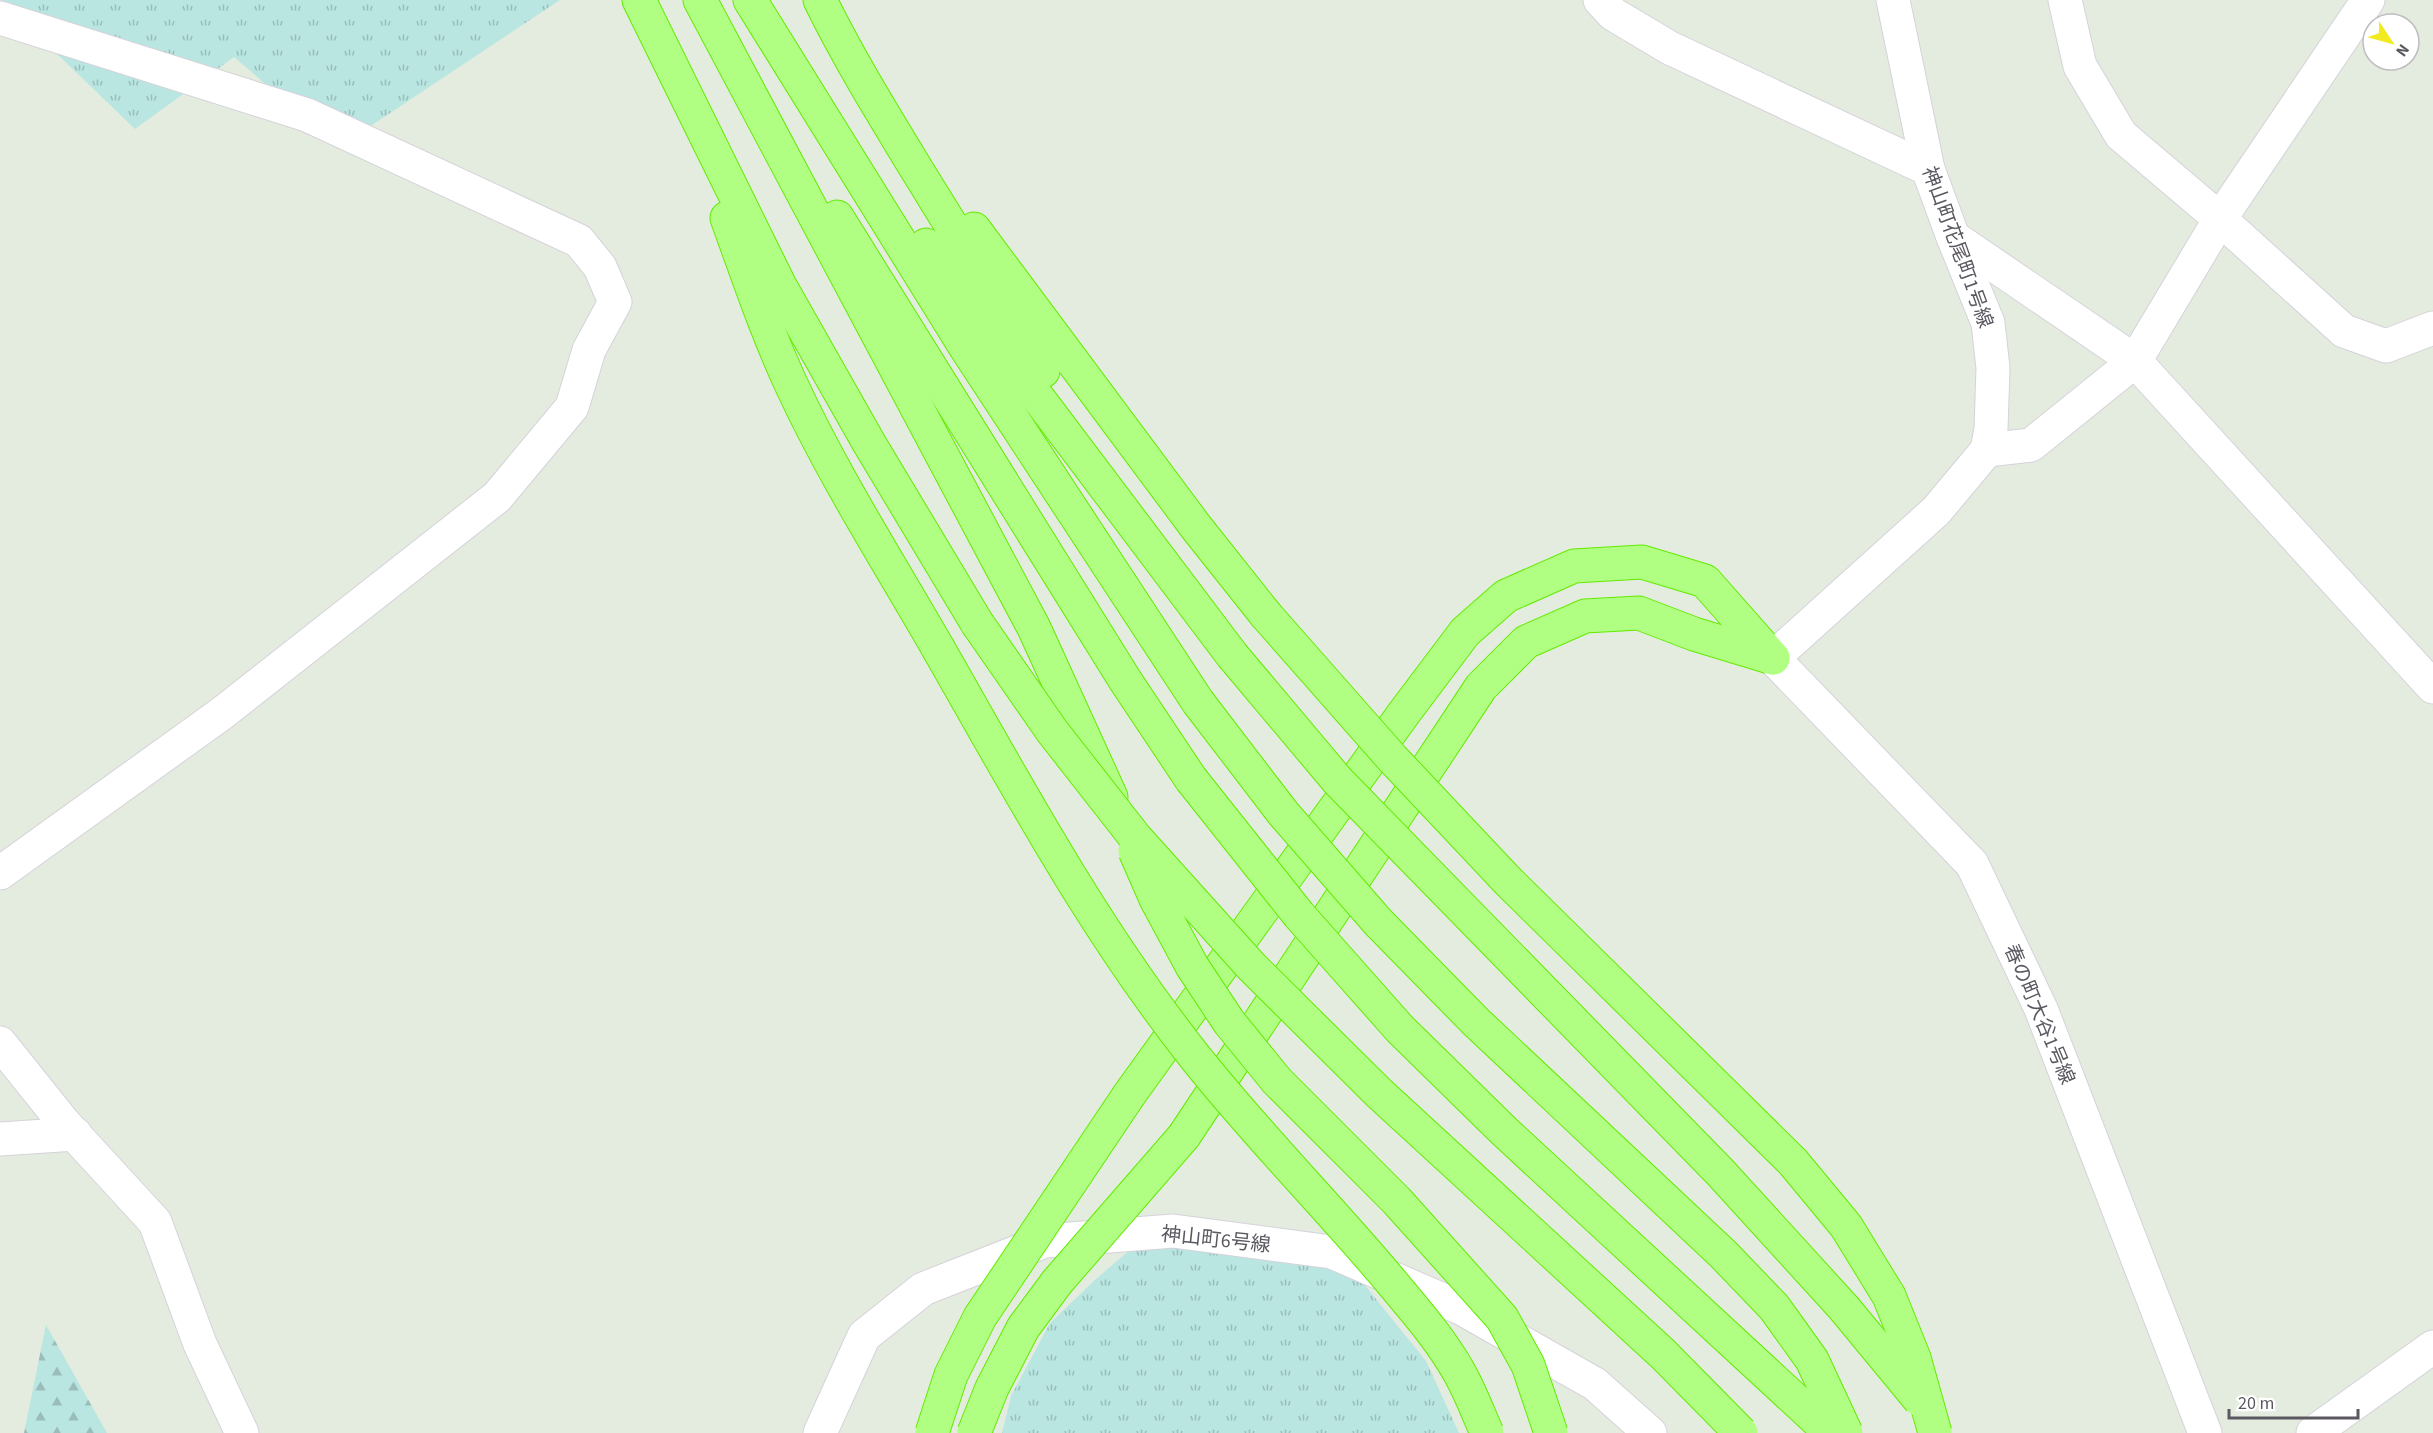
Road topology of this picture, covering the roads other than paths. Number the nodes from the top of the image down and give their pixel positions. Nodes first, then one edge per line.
1 (639, 0) edge
2 (701, 0) edge
3 (752, 0) edge
4 (820, 0) edge
5 (1600, 0) edge
6 (1893, 0) edge
7 (2065, 0) edge
8 (2368, 0) edge
9 (0, 18) edge
10 (675, 72) junction
11 (870, 91) junction
12 (1928, 169) junction
13 (2220, 219) junction
14 (1953, 237) junction
15 (2433, 328) edge
16 (2135, 361) junction
17 (1987, 450) junction
18 (1232, 655) junction
19 (1773, 658) junction
20 (2433, 687) edge
21 (0, 873) edge
22 (0, 1043) edge
23 (75, 1134) junction
24 (0, 1139) edge
25 (2433, 1347) edge
26 (242, 1433) edge
27 (820, 1433) edge
28 (932, 1433) edge
29 (974, 1433) edge
30 (1487, 1433) edge
31 (1551, 1433) edge
32 (1650, 1433) edge
33 (1742, 1433) edge
34 (1831, 1433) edge
35 (1846, 1433) edge
36 (1935, 1433) edge
37 (1947, 1433) edge
38 (2205, 1433) edge
39 (2313, 1433) edge

1 - 10 highway
2 - 31 highway, bridge
2 - 34 highway, bridge
3 - 18 highway
3 - 35 highway, bridge
4 - 11 highway
5 - 12 street
6 - 12 street, 神山町花尾町1号線
7 - 13 street
8 - 13 street
9 - 21 street
10 - 30 highway, bridge
10 - 33 highway, bridge
11 - 18 highway
11 - 36 highway, bridge
12 - 14 street, 神山町花尾町1号線
13 - 15 street
13 - 16 street
14 - 16 street
14 - 17 street, 神山町花尾町1号線
16 - 17 street
16 - 20 street
17 - 19 street
18 - 37 highway, bridge
19 - 28 highway, bridge
19 - 29 highway, bridge
19 - 38 street, 春の町大谷1号線
22 - 23 street
23 - 24 street
23 - 26 street
25 - 39 street
27 - 32 street, 神山町6号線

